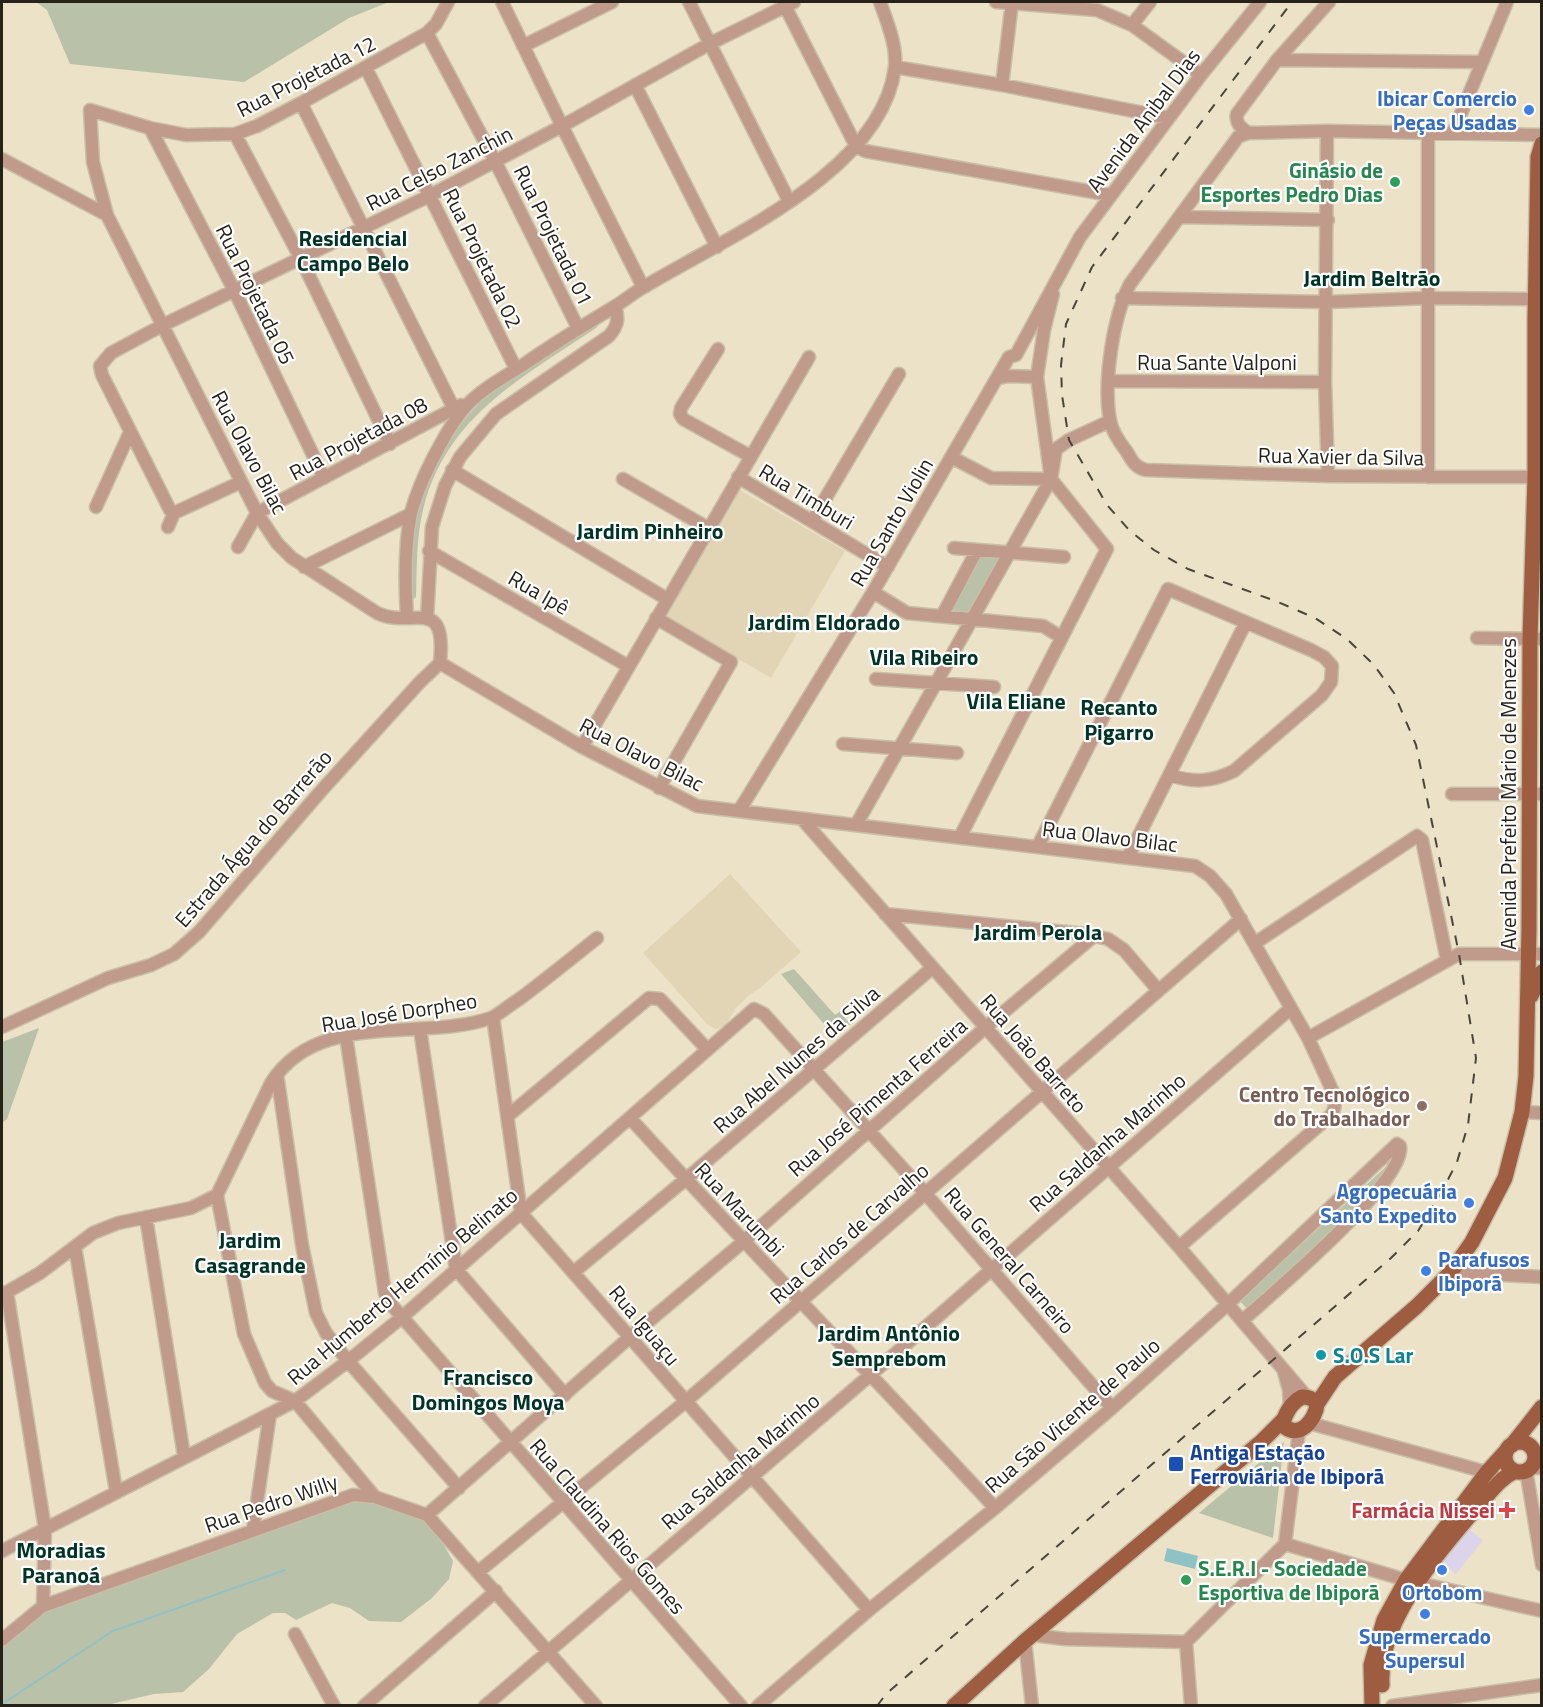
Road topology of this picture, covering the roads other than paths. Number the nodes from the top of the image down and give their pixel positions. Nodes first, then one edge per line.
1 (448, 2) edge
2 (502, 2) edge
3 (612, 2) edge
4 (689, 2) edge
5 (880, 2) edge
6 (996, 2) edge
7 (1012, 2) edge
8 (1150, 2) edge
9 (1260, 2) edge
10 (1329, 2) edge
11 (1507, 2) edge
12 (790, 4) edge
13 (1098, 6) edge
14 (1131, 25) junction
15 (427, 33) junction
16 (711, 43) junction
17 (523, 46) junction
18 (1277, 60) junction
19 (1481, 62) junction
20 (895, 67) junction
21 (366, 68) junction
22 (1201, 75) junction
23 (1002, 85) junction
24 (635, 86) junction
25 (302, 104) junction
26 (90, 110) joint
27 (1168, 118) junction
28 (561, 126) junction
29 (150, 128) junction
30 (1327, 131) junction
31 (1453, 133) junction
32 (235, 134) junction
33 (1248, 134) junction
34 (1428, 134) junction
35 (1542, 135) edge
36 (856, 146) junction
37 (1540, 158) edge
38 (2, 159) edge
39 (495, 161) junction
40 (430, 195) junction
41 (1110, 195) junction
42 (789, 201) junction
43 (107, 215) junction
44 (1180, 217) junction
45 (1328, 220) junction
46 (364, 228) junction
47 (717, 247) junction
48 (301, 259) junction
49 (1062, 266) junction
50 (643, 287) junction
51 (234, 290) junction
52 (1428, 297) junction
53 (1122, 298) junction
54 (1535, 299) junction
55 (1327, 302) junction
56 (615, 306) junction
57 (1538, 319) edge
58 (163, 325) junction
59 (578, 328) junction
60 (1021, 346) junction
61 (718, 349) dead end
62 (1040, 351) junction
63 (809, 357) dead end
64 (1009, 357) junction
65 (516, 369) junction
66 (899, 374) dead end
67 (1020, 376) junction
68 (1037, 377) junction
69 (999, 378) junction
70 (1108, 381) junction
71 (1325, 382) junction
72 (477, 396) junction
73 (454, 409) junction
74 (1110, 421) junction
75 (130, 432) junction
76 (1044, 435) junction
77 (390, 444) junction
78 (1056, 449) junction
79 (750, 456) junction
80 (951, 457) junction
81 (452, 470) junction
82 (1328, 476) junction
83 (738, 477) junction
84 (1428, 477) junction
85 (1538, 477) edge
86 (324, 478) junction
87 (1050, 479) junction
88 (622, 480) dead end
89 (241, 482) junction
90 (96, 507) dead end
91 (174, 513) junction
92 (257, 513) junction
93 (411, 514) junction
94 (812, 521) junction
95 (168, 527) dead end
96 (708, 528) junction
97 (238, 547) dead end
98 (954, 548) dead end
99 (977, 550) junction
100 (429, 551) junction
101 (1010, 552) junction
102 (1064, 557) dead end
103 (304, 567) junction
104 (888, 567) junction
105 (873, 592) junction
106 (667, 598) junction
107 (942, 616) junction
108 (407, 617) junction
109 (656, 618) junction
110 (971, 618) junction
111 (427, 619) junction
112 (1246, 622) junction
113 (1061, 637) junction
114 (1477, 638) dead end
115 (1536, 639) edge
116 (440, 663) junction
117 (628, 666) junction
118 (876, 679) dead end
119 (936, 683) junction
120 (994, 687) dead end
121 (843, 744) dead end
122 (582, 747) junction
123 (901, 749) junction
124 (957, 753) dead end
125 (1170, 775) junction
126 (659, 788) junction
127 (1452, 794) dead end
128 (1536, 794) edge
129 (740, 811) junction
130 (802, 819) junction
131 (856, 825) junction
132 (960, 837) junction
133 (1038, 846) junction
134 (1128, 857) junction
135 (885, 915) junction
136 (1240, 919) junction
137 (1535, 928) edge
138 (1094, 936) junction
139 (597, 938) dead end
140 (1255, 943) junction
141 (1535, 953) edge
142 (1447, 960) junction
143 (932, 968) junction
144 (1542, 972) edge
145 (1158, 990) junction
146 (1528, 1005) junction
147 (1291, 1008) junction
148 (754, 1009) joint
149 (493, 1017) junction
150 (2, 1027) edge
151 (986, 1027) junction
152 (420, 1029) junction
153 (346, 1036) junction
154 (1308, 1038) junction
155 (707, 1049) junction
156 (813, 1069) junction
157 (277, 1074) junction
158 (1042, 1091) junction
159 (1522, 1113) junction
160 (1542, 1113) edge
161 (509, 1115) junction
162 (630, 1118) junction
163 (868, 1130) junction
164 (1108, 1166) junction
165 (686, 1179) junction
166 (925, 1193) junction
167 (217, 1195) junction
168 (521, 1213) junction
169 (146, 1217) junction
170 (743, 1242) junction
171 (75, 1247) junction
172 (1179, 1247) junction
173 (456, 1269) junction
174 (992, 1269) junction
175 (575, 1271) junction
176 (1451, 1272) junction
177 (1542, 1277) edge
178 (4, 1292) edge
179 (800, 1301) junction
180 (1228, 1304) junction
181 (401, 1317) junction
182 (1242, 1321) junction
183 (630, 1337) junction
184 (348, 1361) junction
185 (1284, 1368) junction
186 (872, 1374) junction
187 (565, 1395) junction
188 (295, 1401) junction
189 (685, 1402) junction
190 (1542, 1407) edge
191 (1112, 1408) junction
192 (270, 1414) junction
193 (1302, 1414) junction
194 (1542, 1421) edge
195 (510, 1444) junction
196 (1530, 1446) junction
197 (1509, 1448) junction
198 (184, 1456) junction
199 (1523, 1471) edge
200 (1487, 1472) junction
201 (751, 1477) junction
202 (459, 1488) junction
203 (116, 1491) junction
204 (375, 1497) junction
205 (562, 1503) junction
206 (995, 1508) junction
207 (427, 1515) junction
208 (45, 1529) junction
209 (253, 1529) junction
210 (1450, 1530) junction
211 (1285, 1544) junction
212 (2, 1551) edge
213 (1542, 1565) edge
214 (478, 1572) junction
215 (630, 1580) junction
216 (1412, 1581) junction
217 (496, 1591) junction
218 (43, 1606) junction
219 (869, 1610) junction
220 (1542, 1611) edge
221 (295, 1634) dead end
222 (1029, 1638) junction
223 (2, 1640) edge
224 (1186, 1642) junction
225 (548, 1651) junction
226 (1542, 1685) edge
227 (334, 1706) edge
228 (364, 1706) edge
229 (485, 1706) edge
230 (596, 1706) edge
231 (741, 1706) edge
232 (758, 1706) edge
233 (954, 1706) edge
234 (1032, 1706) edge
235 (1191, 1706) edge
236 (1372, 1706) edge
237 (1382, 1706) edge
238 (1392, 1706) edge

1 - 15 street, Rua Projetada 12
2 - 17 street
3 - 17 street
4 - 16 street
5 - 20 street
6 - 7 street
7 - 13 street
7 - 23 street
8 - 14 street
9 - 22 street, Avenida Anibal Dias
10 - 18 street
11 - 19 street
12 - 16 street, Rua Celso Zanchin
12 - 36 street
13 - 14 street
14 - 22 street
15 - 21 street, Rua Projetada 12
15 - 39 street, Rua Projetada 01
16 - 24 street, Rua Celso Zanchin
16 - 42 street
17 - 28 street
18 - 19 street
18 - 33 street
19 - 31 street
20 - 23 street
20 - 36 street
21 - 25 street, Rua Projetada 12
21 - 40 street, Rua Projetada 02
22 - 27 street, Avenida Anibal Dias
23 - 27 street
24 - 28 street, Rua Celso Zanchin
24 - 47 street
25 - 32 street, Rua Projetada 12
25 - 46 street
26 - 29 street, Rua Projetada 12
26 - 43 street, Rua Olavo Bilac
27 - 41 street, Avenida Anibal Dias
28 - 39 street, Rua Celso Zanchin
28 - 50 street
29 - 32 street, Rua Projetada 12
29 - 51 street, Rua Projetada 05
30 - 33 street
30 - 34 street
30 - 45 street
31 - 34 street
31 - 35 street
32 - 48 street
33 - 44 street
34 - 52 street
36 - 41 street
36 - 42 street
37 - 54 main road, Avenida Prefeito Mário de Menezes
38 - 43 street
39 - 40 street, Rua Celso Zanchin
39 - 59 street, Rua Projetada 01
40 - 46 street, Rua Celso Zanchin
40 - 65 street, Rua Projetada 02
41 - 49 street, Avenida Anibal Dias
42 - 47 street
43 - 58 street, Rua Olavo Bilac
44 - 45 street
44 - 53 street
45 - 55 street
46 - 48 street, Rua Celso Zanchin
46 - 73 street
47 - 50 street
48 - 51 street, Rua Celso Zanchin
48 - 77 street
49 - 60 street, Avenida Anibal Dias
49 - 62 street, Avenida Anibal Dias
50 - 56 street
51 - 58 street, Rua Celso Zanchin
51 - 86 street, Rua Projetada 05
52 - 54 street
52 - 55 street
52 - 84 street
53 - 55 street
53 - 70 street
54 - 57 main road, Avenida Prefeito Mário de Menezes
55 - 71 street
56 - 59 street
56 - 81 street
57 - 85 main road, Avenida Prefeito Mário de Menezes
58 - 75 street, Rua Celso Zanchin
58 - 89 street, Rua Olavo Bilac
59 - 65 street
60 - 62 street
60 - 64 street, Rua Santo Violin
61 - 79 street
62 - 68 street, Avenida Anibal Dias
63 - 79 street
64 - 67 street
64 - 69 street, Rua Santo Violin
65 - 72 street
66 - 94 street
67 - 68 street
67 - 69 street
68 - 76 street, Avenida Anibal Dias
69 - 80 street, Rua Santo Violin
70 - 71 street, Rua Sante Valponi
70 - 74 street
71 - 82 street
72 - 73 street, Rua Projetada 08
72 - 93 street
73 - 77 street, Rua Projetada 08
74 - 78 street
74 - 82 street, Rua Xavier da Silva
75 - 90 street
75 - 91 street
76 - 78 street
76 - 87 street, Avenida Anibal Dias
77 - 86 street, Rua Projetada 08
78 - 87 street
79 - 83 street
80 - 87 street
80 - 104 street, Rua Santo Violin
81 - 100 street
81 - 106 street
82 - 84 street, Rua Xavier da Silva
83 - 94 street, Rua Timburi
83 - 96 street
84 - 85 street, Rua Xavier da Silva
85 - 115 main road, Avenida Prefeito Mário de Menezes
86 - 92 street, Rua Projetada 08
87 - 101 street
87 - 113 street
88 - 96 street
89 - 91 street
89 - 92 street, Rua Olavo Bilac
91 - 95 street
92 - 97 street
92 - 103 street, Rua Olavo Bilac
93 - 103 street
93 - 108 street
94 - 104 street, Rua Timburi
96 - 106 street
98 - 99 street
99 - 101 street
99 - 107 street
100 - 111 street
100 - 117 street, Rua Ipê
101 - 102 street
101 - 110 street
103 - 108 street, Rua Olavo Bilac
104 - 105 street, Rua Santo Violin
105 - 107 street
105 - 129 street, Rua Santo Violin
106 - 109 street
107 - 110 street
108 - 111 street, Rua Olavo Bilac
109 - 117 street
109 - 126 street
110 - 113 street
110 - 119 street
111 - 116 street
112 - 125 street
112 - 125 street
112 - 133 street
113 - 132 street
114 - 115 street
115 - 128 main road, Avenida Prefeito Mário de Menezes
116 - 122 street, Rua Olavo Bilac
116 - 150 street, Estrada Água do Barrerão
117 - 122 street
118 - 119 street
119 - 120 street
119 - 123 street
121 - 123 street
122 - 126 street, Rua Olavo Bilac
123 - 124 street
123 - 131 street
125 - 134 street
126 - 129 street, Rua Olavo Bilac
127 - 128 street
128 - 137 main road, Avenida Prefeito Mário de Menezes
129 - 130 street, Rua Olavo Bilac
130 - 131 street, Rua Olavo Bilac
130 - 135 street, Rua João Barreto
131 - 132 street, Rua Olavo Bilac
132 - 133 street, Rua Olavo Bilac
133 - 134 street, Rua Olavo Bilac
134 - 136 street, Rua Olavo Bilac
135 - 138 street
135 - 143 street, Rua João Barreto
136 - 140 street, Rua Olavo Bilac
136 - 145 street, Rua Carlos de Carvalho
137 - 141 main road, Avenida Prefeito Mário de Menezes
138 - 145 street
138 - 151 street, Rua José Pimenta Ferreira
139 - 149 street, Rua José Dorpheo
140 - 142 street
140 - 147 street, Rua Olavo Bilac
141 - 142 street
141 - 146 main road, Avenida Prefeito Mário de Menezes
142 - 154 street
143 - 151 street, Rua João Barreto
143 - 156 street, Rua Abel Nunes da Silva
144 - 146 main road
145 - 158 street, Rua Carlos de Carvalho
146 - 159 main road, Avenida Prefeito Mário de Menezes
147 - 154 street, Rua Olavo Bilac
147 - 164 street, Rua Saldanha Marinho
148 - 155 street, Rua Humberto Hermínio Belinato
148 - 156 street, Rua General Carneiro
149 - 152 street, Rua José Dorpheo
149 - 161 street
151 - 158 street, Rua João Barreto
151 - 163 street, Rua José Pimenta Ferreira
152 - 153 street, Rua José Dorpheo
152 - 173 street
153 - 157 street, Rua José Dorpheo
153 - 181 street, Rua Claudina Rios Gomes
154 - 172 street, Rua Olavo Bilac
155 - 161 street
155 - 162 street, Rua Humberto Hermínio Belinato
156 - 163 street, Rua General Carneiro
156 - 165 street, Rua Abel Nunes da Silva
157 - 167 street, Rua José Dorpheo
157 - 184 street
158 - 164 street, Rua João Barreto
158 - 166 street, Rua Carlos de Carvalho
159 - 160 street
159 - 176 main road, Avenida Prefeito Mário de Menezes
161 - 168 street
162 - 165 street, Rua Marumbi
162 - 168 street, Rua Humberto Hermínio Belinato
163 - 166 street, Rua General Carneiro
163 - 170 street, Rua José Pimenta Ferreira
164 - 172 street, Rua João Barreto
164 - 174 street, Rua Saldanha Marinho
165 - 170 street, Rua Marumbi
165 - 175 street, Rua Abel Nunes da Silva
166 - 174 street, Rua General Carneiro
166 - 179 street, Rua Carlos de Carvalho
167 - 169 street
167 - 188 street
168 - 173 street, Rua Humberto Hermínio Belinato
168 - 175 street, Rua Iguaçu
169 - 171 street
169 - 198 street
170 - 179 street, Rua Marumbi
170 - 183 street, Rua José Pimenta Ferreira
171 - 178 street
171 - 203 street
172 - 180 street, Rua João Barreto
173 - 181 street, Rua Humberto Hermínio Belinato
173 - 187 street
174 - 186 street, Rua Saldanha Marinho
174 - 191 street, Rua General Carneiro
175 - 183 street, Rua Iguaçu
176 - 177 street
176 - 193 main road, Avenida Prefeito Mário de Menezes
178 - 208 street
179 - 186 street, Rua Marumbi
179 - 189 street, Rua Carlos de Carvalho
180 - 182 street, Rua João Barreto
180 - 182 street, Rua São Vicente de Paulo
180 - 191 street, Rua São Vicente de Paulo
181 - 184 street, Rua Humberto Hermínio Belinato
181 - 195 street, Rua Claudina Rios Gomes
182 - 185 street, Rua João Barreto
183 - 187 street, Rua José Pimenta Ferreira
183 - 189 street, Rua Iguaçu
184 - 188 street, Rua Humberto Hermínio Belinato
184 - 202 street
185 - 193 street, Rua João Barreto
185 - 193 street
186 - 201 street, Rua Saldanha Marinho
186 - 206 street, Rua Marumbi
187 - 195 street, Rua José Pimenta Ferreira
188 - 192 street, Rua Humberto Hermínio Belinato
188 - 204 street
189 - 201 street, Rua Iguaçu
189 - 205 street, Rua Carlos de Carvalho
190 - 197 main road
191 - 206 street, Rua São Vicente de Paulo
192 - 198 street, Rua Humberto Hermínio Belinato
192 - 209 street
193 - 200 street, Rua João Barreto
193 - 211 street
193 - 222 main road, Avenida Prefeito Mário de Menezes
194 - 196 main road
195 - 202 street, Rua José Pimenta Ferreira
195 - 205 street, Rua Claudina Rios Gomes
196 - 197 main road
196 - 199 main road
197 - 199 main road
197 - 200 main road
198 - 203 street, Rua Humberto Hermínio Belinato
199 - 200 street
199 - 210 main road
199 - 213 street
200 - 210 main road
201 - 215 street, Rua Saldanha Marinho
201 - 219 street, Rua Iguaçu
202 - 207 street, Rua José Pimenta Ferreira
203 - 208 street, Rua Humberto Hermínio Belinato
204 - 207 street, Rua Pedro Willy
204 - 209 street, Rua Pedro Willy
205 - 214 street, Rua Carlos de Carvalho
205 - 215 street, Rua Claudina Rios Gomes
206 - 219 street, Rua São Vicente de Paulo
207 - 214 street, Rua Pedro Willy
208 - 212 street, Rua Humberto Hermínio Belinato
208 - 218 street
209 - 218 street, Rua Pedro Willy
210 - 216 main road
211 - 216 street
211 - 224 street
214 - 217 street, Rua Pedro Willy
215 - 225 street, Rua Saldanha Marinho
215 - 231 street, Rua Claudina Rios Gomes
216 - 220 street
216 - 236 main road
216 - 237 main road
217 - 225 street, Rua Pedro Willy
217 - 228 street
218 - 223 street, Rua Pedro Willy
219 - 232 street, Rua São Vicente de Paulo
221 - 227 street
222 - 224 street
222 - 233 main road, Avenida Prefeito Mário de Menezes
222 - 234 street
224 - 235 street
225 - 229 street, Rua Saldanha Marinho
225 - 230 street, Rua Pedro Willy
226 - 238 street

